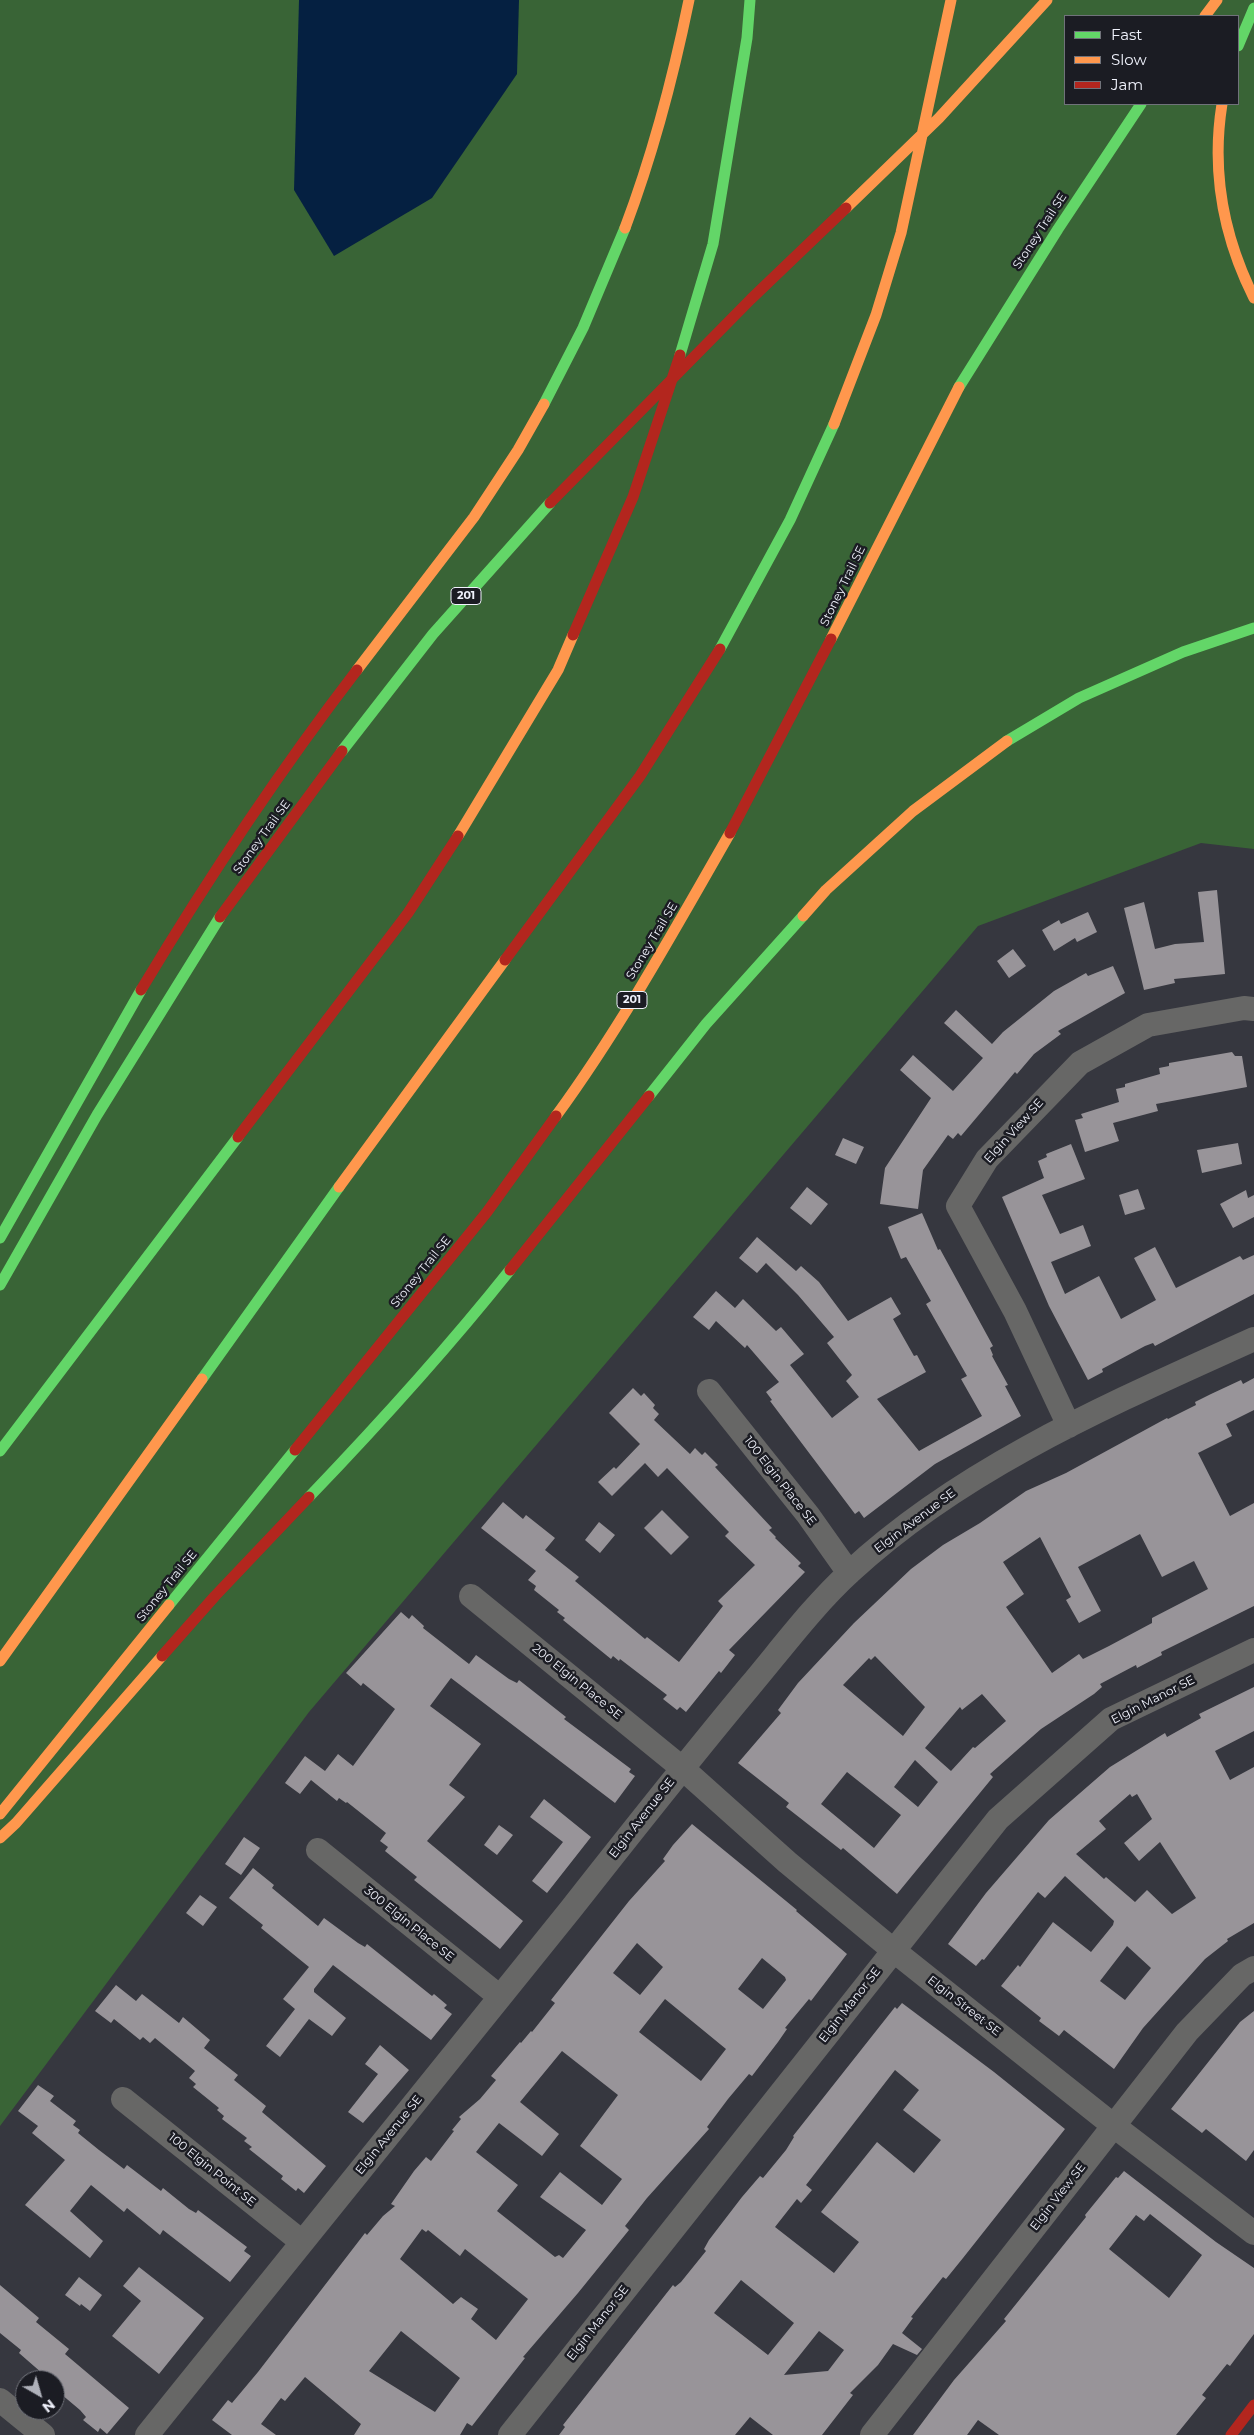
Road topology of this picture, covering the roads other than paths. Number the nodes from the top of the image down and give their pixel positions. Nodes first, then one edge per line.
1 (689, 0) edge
2 (750, 0) edge
3 (952, 0) edge
4 (1047, 0) edge
5 (1217, 0) edge
6 (1254, 8) edge
7 (1206, 15) edge
8 (1239, 44) edge
9 (1140, 105) edge
10 (1222, 105) edge
11 (1254, 298) edge
12 (1254, 628) edge
13 (1254, 1009) edge
14 (0, 1238) edge
15 (0, 1285) edge
16 (1254, 1339) edge
17 (709, 1391) dead end
18 (1069, 1426) junction
19 (0, 1451) edge
20 (850, 1573) junction
21 (471, 1596) dead end
22 (1254, 1650) edge
23 (0, 1661) edge
24 (682, 1768) junction
25 (0, 1814) edge
26 (0, 1838) edge
27 (318, 1850) dead end
28 (893, 1950) junction
29 (1254, 1968) edge
30 (500, 1997) junction
31 (123, 2099) dead end
32 (1114, 2126) junction
33 (1254, 2233) edge
34 (302, 2242) junction
35 (0, 2400) edge
36 (1254, 2405) edge
37 (44, 2435) edge
38 (147, 2435) edge
39 (510, 2435) edge
40 (872, 2435) edge
41 (1231, 2435) edge

1 - 14 main road
2 - 19 main road
3 - 23 main road
4 - 15 main road, Stoney Trail SE / 201
5 - 7 main road
6 - 8 main road
9 - 25 main road, Stoney Trail SE / 201
10 - 11 main road
12 - 26 main road
13 - 18 street, Elgin View SE
16 - 18 street, Elgin Avenue SE
17 - 20 street, 100 Elgin Place SE
18 - 20 street, Elgin Avenue SE
20 - 24 street, Elgin Avenue SE
21 - 24 street, 200 Elgin Place SE
22 - 28 street, Elgin Manor SE
24 - 28 street, Elgin Street SE
24 - 30 street, Elgin Avenue SE
27 - 30 street, 300 Elgin Place SE
28 - 32 street, Elgin Street SE
28 - 39 street, Elgin Manor SE
29 - 32 street, Elgin View SE
30 - 34 street, Elgin Avenue SE
31 - 34 street, 100 Elgin Point SE
32 - 33 street, Elgin Street SE
32 - 40 street, Elgin View SE
34 - 38 street, Elgin Avenue SE
35 - 37 street
36 - 41 main road

